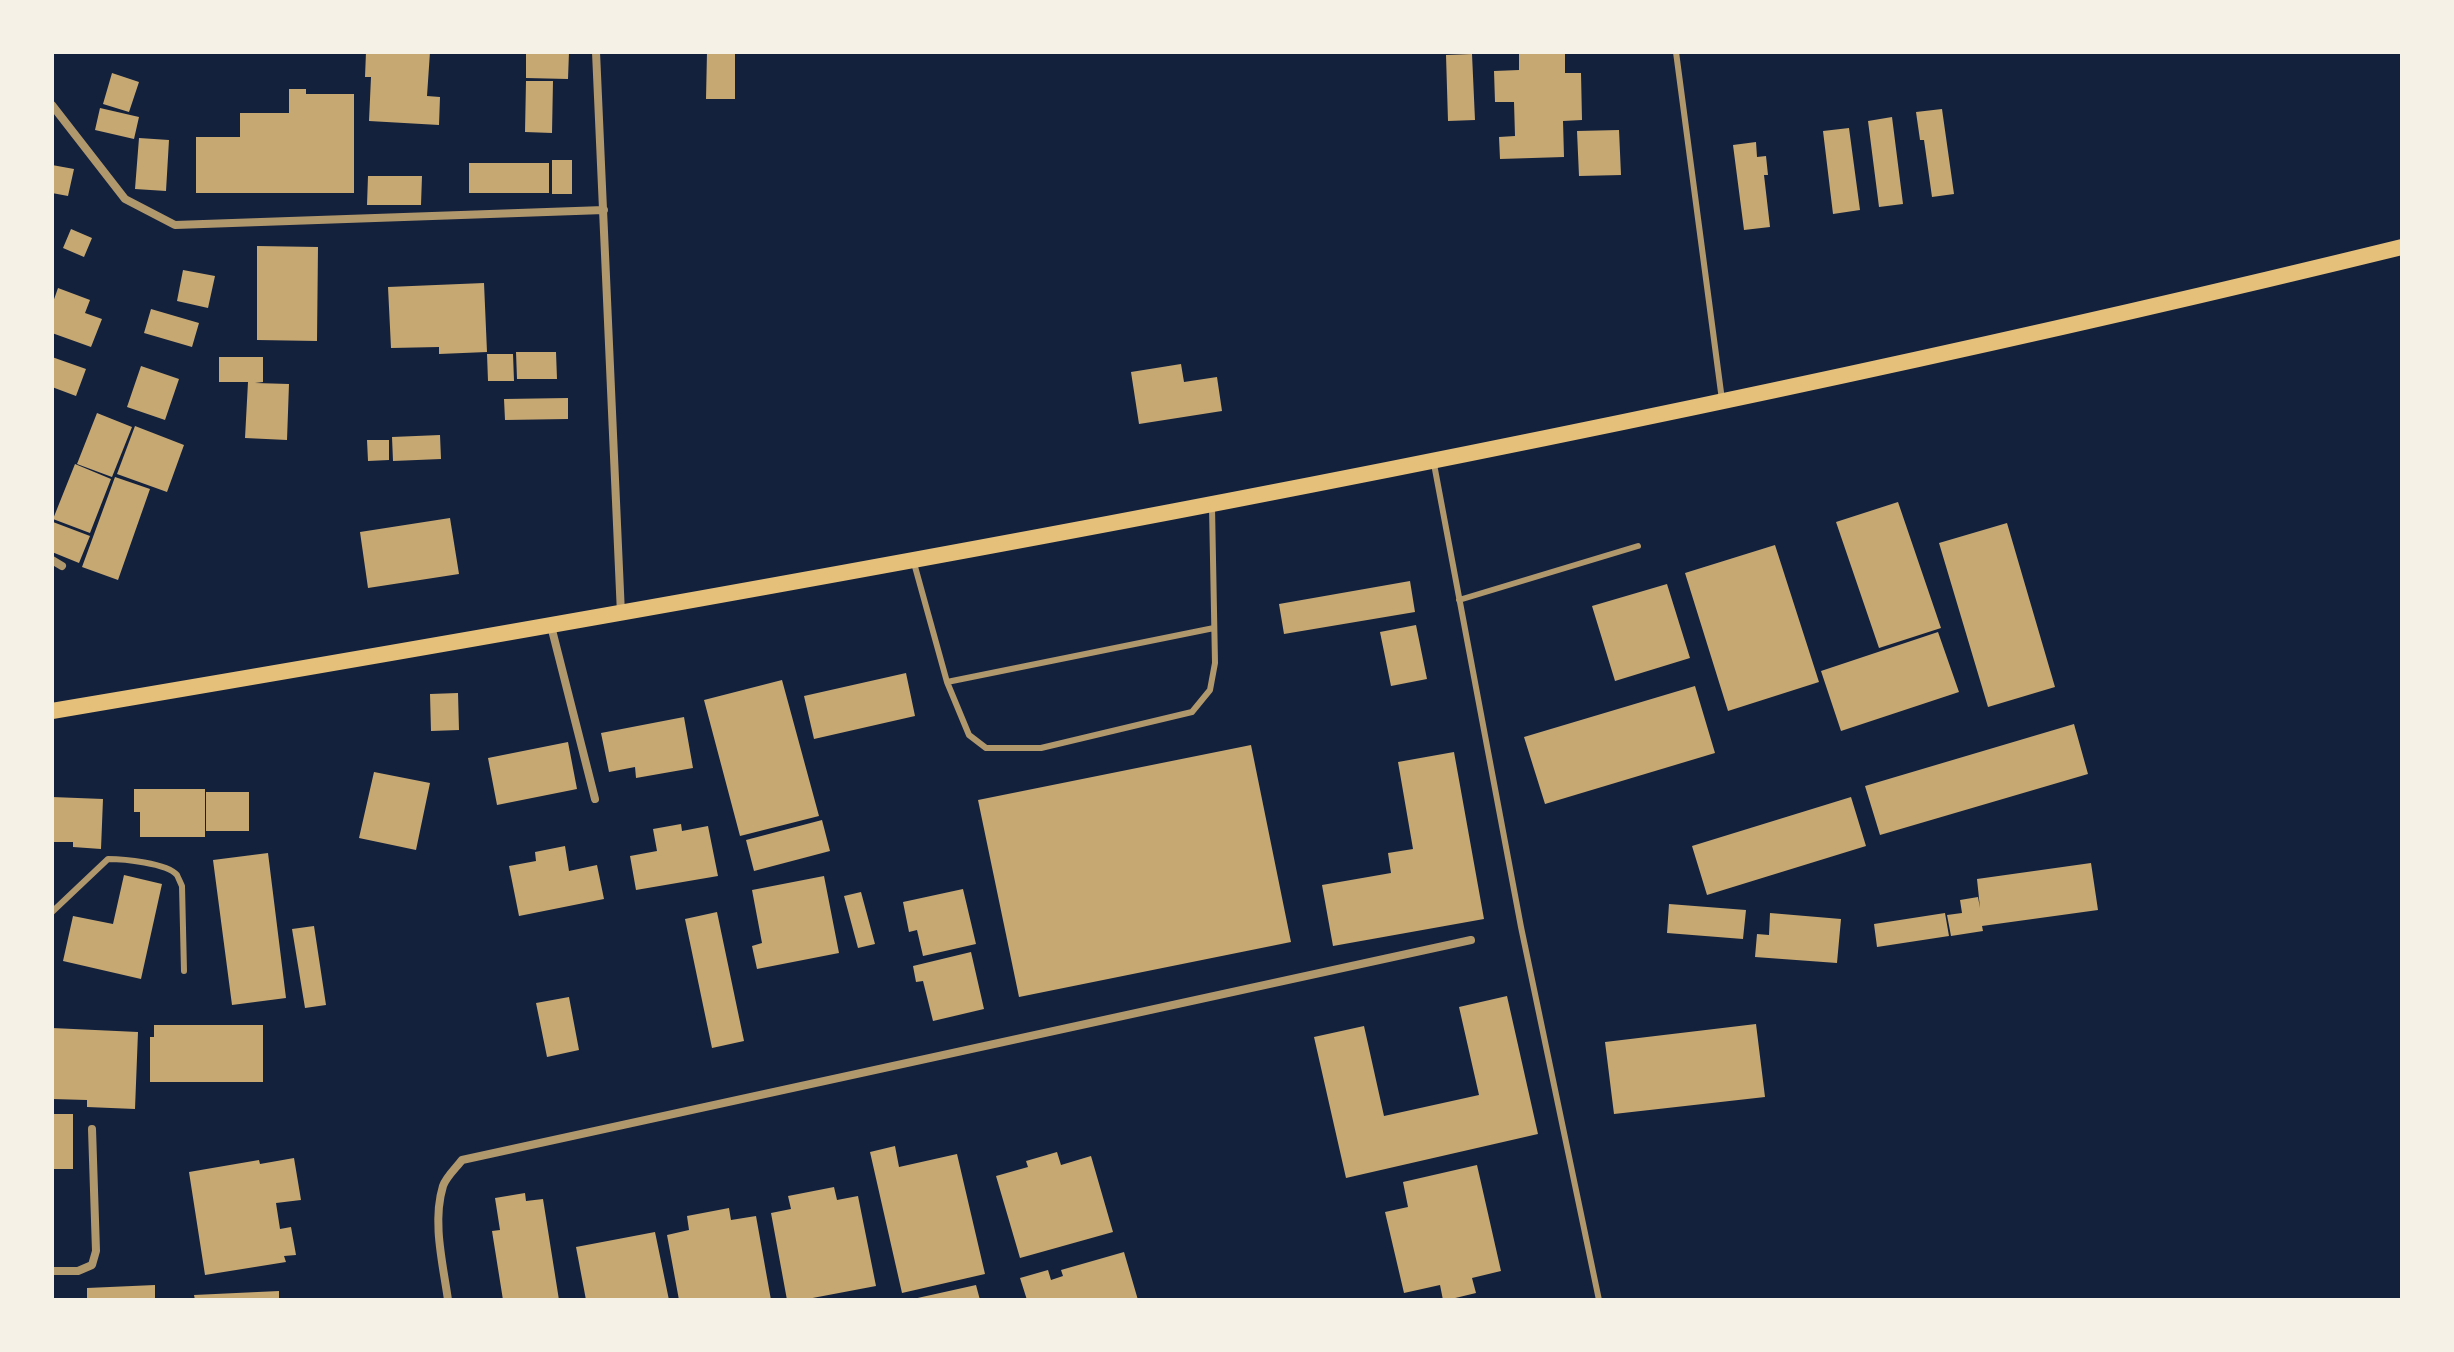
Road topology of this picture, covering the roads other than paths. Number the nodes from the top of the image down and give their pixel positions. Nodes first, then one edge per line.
1 (596, 52) edge
2 (1676, 52) edge
3 (52, 105) edge
4 (604, 210) junction
5 (2402, 247) edge
6 (1722, 400) junction
7 (1433, 461) junction
8 (1212, 503) junction
9 (1638, 546) dead end
10 (913, 559) junction
11 (52, 560) edge
12 (62, 566) dead end
13 (1459, 600) junction
14 (621, 614) junction
15 (551, 626) junction
16 (1214, 628) junction
17 (947, 682) junction
18 (52, 711) edge
19 (595, 799) dead end
20 (52, 912) edge
21 (1471, 940) dead end
22 (184, 971) dead end
23 (92, 1129) dead end
24 (52, 1271) edge
25 (448, 1300) edge
26 (1599, 1300) edge

1 - 4 street
2 - 6 lane
3 - 4 street
4 - 14 street
5 - 6 main road
6 - 7 main road
7 - 8 main road
7 - 13 lane
8 - 10 main road
8 - 16 lane
9 - 13 lane
10 - 14 main road
10 - 17 lane
11 - 12 street
13 - 26 lane
14 - 15 main road
15 - 18 main road
15 - 19 street
16 - 17 lane
16 - 17 lane
20 - 22 lane
21 - 25 street
23 - 24 street

